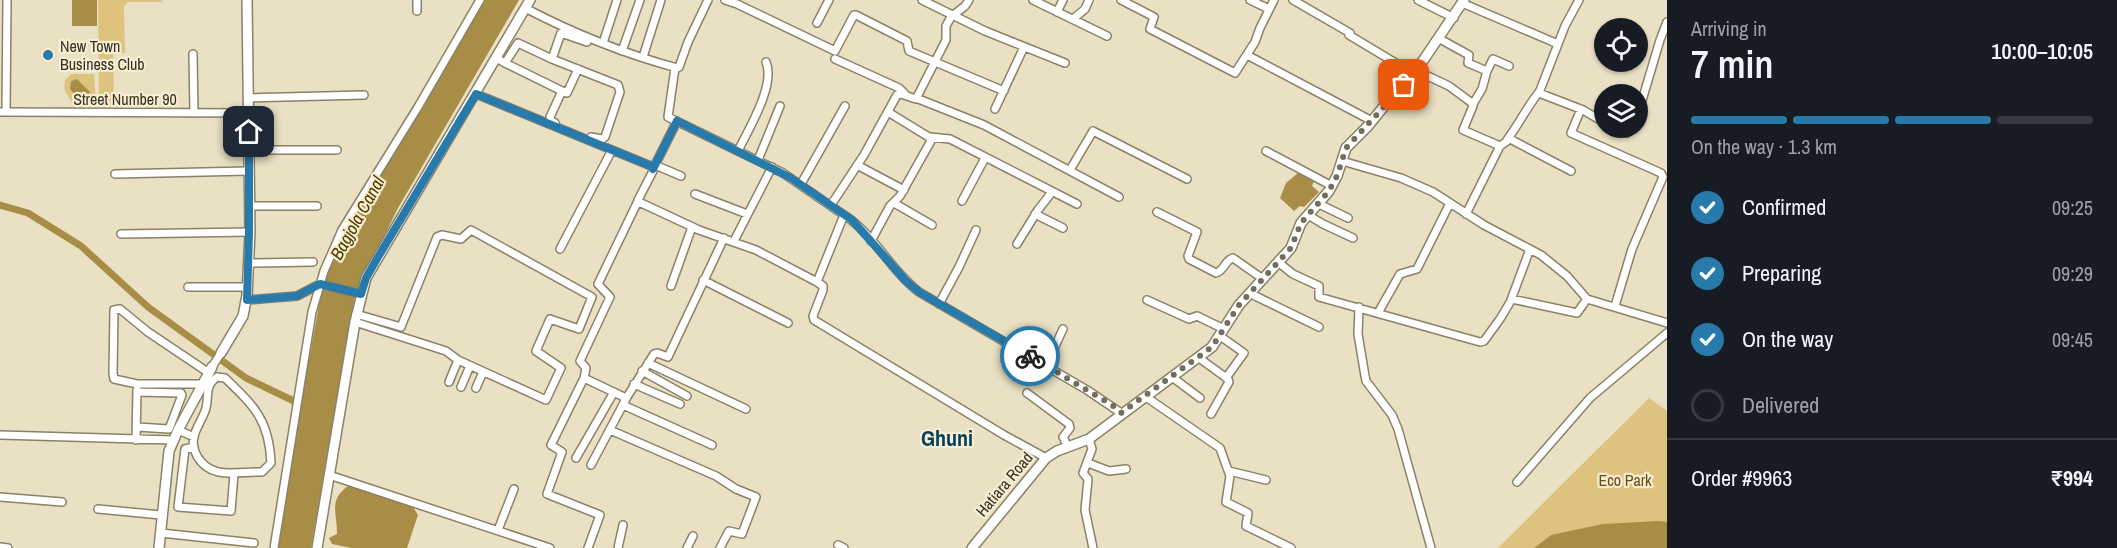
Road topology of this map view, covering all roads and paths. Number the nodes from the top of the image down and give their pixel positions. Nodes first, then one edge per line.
1 (7, 0) edge
2 (247, 0) edge
3 (417, 0) edge
4 (480, 0) edge
5 (617, 0) edge
6 (640, 0) edge
7 (661, 0) edge
8 (708, 0) edge
9 (724, 0) edge
10 (829, 0) edge
11 (922, 0) edge
12 (969, 0) edge
13 (1033, 0) edge
14 (1063, 0) edge
15 (1089, 0) edge
16 (1121, 0) edge
17 (1250, 0) edge
18 (1274, 0) edge
19 (1293, 0) edge
20 (1418, 0) edge
21 (1579, 0) edge
22 (1463, 2) edge
23 (527, 4) edge
24 (1269, 9) junction
25 (417, 11) dead end
26 (1057, 12) junction
27 (954, 16) junction
28 (1454, 18) junction
29 (1073, 19) junction
30 (1667, 22) edge
31 (818, 23) dead end
32 (3, 31) edge
33 (1107, 36) dead end
34 (508, 38) junction
35 (1438, 38) junction
36 (587, 42) dead end
37 (518, 43) junction
38 (603, 43) junction
39 (1558, 44) junction
40 (1024, 47) junction
41 (622, 51) junction
42 (193, 54) dead end
43 (1247, 55) junction
44 (643, 57) junction
45 (496, 58) junction
46 (835, 58) dead end
47 (552, 59) junction
48 (766, 62) dead end
49 (934, 62) junction
50 (506, 63) junction
51 (1065, 63) dead end
52 (1509, 66) dead end
53 (675, 68) junction
54 (578, 69) junction
55 (1487, 71) junction
56 (1416, 73) junction
57 (1647, 84) edge
58 (562, 91) junction
59 (1004, 91) junction
60 (1539, 92) junction
61 (476, 94) junction
62 (364, 95) dead end
63 (906, 95) junction
64 (249, 98) junction
65 (916, 98) junction
66 (3, 99) edge
67 (1473, 104) junction
68 (780, 106) dead end
69 (845, 106) dead end
70 (995, 109) dead end
71 (1581, 109) junction
72 (3, 112) edge
73 (888, 112) junction
74 (194, 113) junction
75 (249, 113) junction
76 (1594, 117) edge
77 (677, 121) junction
78 (1372, 121) junction
79 (930, 137) junction
80 (1507, 140) junction
81 (1500, 146) junction
82 (249, 150) junction
83 (337, 150) dead end
84 (612, 150) junction
85 (1266, 151) dead end
86 (738, 152) junction
87 (985, 158) junction
88 (758, 160) junction
89 (1342, 161) junction
90 (857, 165) junction
91 (654, 167) junction
92 (772, 167) junction
93 (1070, 170) junction
94 (249, 171) junction
95 (1571, 171) dead end
96 (116, 174) dead end
97 (681, 176) dead end
98 (1187, 179) dead end
99 (801, 184) junction
100 (1332, 186) junction
101 (904, 190) junction
102 (1052, 192) junction
103 (695, 194) dead end
104 (1119, 197) dead end
105 (638, 201) junction
106 (962, 201) dead end
107 (894, 203) junction
108 (1450, 203) junction
109 (1077, 204) dead end
110 (1319, 204) junction
111 (831, 205) junction
112 (317, 206) dead end
113 (249, 207) junction
114 (1157, 212) dead end
115 (747, 214) junction
116 (1035, 214) junction
117 (1466, 214) junction
118 (844, 215) junction
119 (1308, 215) junction
120 (1348, 219) dead end
121 (932, 225) dead end
122 (692, 227) junction
123 (1063, 228) dead end
124 (976, 230) dead end
125 (249, 232) junction
126 (121, 234) dead end
127 (724, 238) junction
128 (1353, 238) dead end
129 (735, 241) junction
130 (871, 241) junction
131 (1017, 244) dead end
132 (560, 249) dead end
133 (1530, 249) junction
134 (313, 262) dead end
135 (1278, 262) junction
136 (248, 263) junction
137 (1263, 279) junction
138 (703, 280) junction
139 (817, 282) junction
140 (321, 284) junction
141 (671, 286) dead end
142 (188, 287) dead end
143 (247, 287) junction
144 (356, 293) junction
145 (1249, 293) junction
146 (1587, 299) junction
147 (247, 300) junction
148 (1147, 300) dead end
149 (1510, 300) junction
150 (939, 304) junction
151 (1615, 306) junction
152 (1359, 307) junction
153 (1378, 313) junction
154 (355, 318) junction
155 (789, 323) dead end
156 (1667, 323) edge
157 (401, 327) junction
158 (1319, 327) dead end
159 (1063, 329) dead end
160 (1222, 332) junction
161 (1667, 333) edge
162 (399, 335) junction
163 (221, 353) joint
164 (1199, 358) junction
165 (458, 360) junction
166 (648, 363) junction
167 (470, 366) junction
168 (1046, 366) junction
169 (210, 370) junction
170 (642, 371) junction
171 (483, 372) junction
172 (1172, 377) junction
173 (584, 378) junction
174 (1226, 378) junction
175 (449, 382) dead end
176 (205, 384) junction
177 (634, 384) junction
178 (461, 387) dead end
179 (137, 388) junction
180 (476, 388) dead end
181 (614, 392) junction
182 (1027, 393) dead end
183 (687, 396) dead end
184 (1146, 397) junction
185 (1200, 398) dead end
186 (625, 401) junction
187 (680, 404) dead end
188 (746, 409) dead end
189 (1121, 413) junction
190 (1210, 414) dead end
191 (137, 427) junction
192 (178, 430) junction
193 (610, 430) junction
194 (0, 435) edge
195 (194, 437) junction
196 (1089, 439) junction
197 (136, 440) junction
198 (173, 441) junction
199 (712, 445) dead end
200 (194, 447) junction
201 (1068, 447) junction
202 (185, 449) junction
203 (576, 458) dead end
204 (1046, 458) junction
205 (1088, 463) junction
206 (591, 465) dead end
207 (1126, 469) dead end
208 (1230, 471) junction
209 (234, 474) junction
210 (329, 475) junction
211 (1266, 480) dead end
212 (1516, 482) dead end
213 (514, 489) dead end
214 (0, 497) edge
215 (62, 502) dead end
216 (98, 509) dead end
217 (161, 515) junction
218 (623, 525) dead end
219 (498, 530) junction
220 (160, 533) junction
221 (693, 536) dead end
222 (254, 543) dead end
223 (0, 547) edge
224 (8, 548) edge
225 (159, 548) edge
226 (274, 548) edge
227 (317, 548) edge
228 (550, 548) edge
229 (588, 548) edge
230 (618, 548) edge
231 (687, 548) edge
232 (720, 548) edge
233 (972, 548) edge
234 (1093, 548) edge
235 (1291, 548) edge
236 (1431, 548) edge

1 - 32 street
2 - 64 street
3 - 25 street
4 - 140 street
5 - 38 street
6 - 41 street
7 - 44 street
8 - 53 street
9 - 49 street
10 - 31 street
11 - 27 street
12 - 27 street
13 - 26 street
14 - 26 street
15 - 29 street
16 - 43 street
17 - 24 street
18 - 24 street
19 - 56 street
20 - 28 street
21 - 39 street
22 - 28 street, Hatiara Road
22 - 39 street
23 - 34 street
23 - 38 street
24 - 43 street
26 - 29 street
27 - 40 street
27 - 49 street
28 - 35 street, Hatiara Road
29 - 33 street
30 - 57 street
32 - 66 street
34 - 37 street
34 - 45 street
35 - 55 street
35 - 56 street, Hatiara Road
36 - 47 street
37 - 47 street
37 - 50 street
38 - 41 street
39 - 60 street
40 - 51 street
40 - 59 street
41 - 44 street
42 - 74 street
43 - 78 street
44 - 53 street
45 - 50 street
45 - 61 street
46 - 63 street
47 - 54 street
48 - 86 street
49 - 59 street
49 - 65 street
50 - 58 street
52 - 55 street
53 - 77 street
54 - 58 street
54 - 58 street
55 - 67 street
56 - 67 street
56 - 78 street, Hatiara Road
59 - 70 street
60 - 71 street
60 - 80 street
61 - 84 street
61 - 144 street
62 - 64 street
63 - 65 street
63 - 73 street
64 - 75 street
65 - 93 street
66 - 72 street
67 - 81 street
68 - 88 street
69 - 99 street
71 - 76 street
71 - 151 street
72 - 74 street, Street Number 90
73 - 79 street
73 - 90 street
74 - 75 street, Street Number 90
75 - 82 street
77 - 86 street
77 - 91 street
78 - 89 street, Hatiara Road
79 - 87 street
79 - 101 street
80 - 81 street
80 - 95 street
81 - 117 street
82 - 83 street
82 - 94 street
84 - 91 street
84 - 132 street
85 - 100 street
86 - 88 street
87 - 102 street
87 - 106 street
88 - 92 street
89 - 100 street, Hatiara Road
89 - 108 street
90 - 101 street
90 - 111 street
91 - 97 street
91 - 105 street
92 - 99 street
92 - 115 street
93 - 98 street
93 - 104 street
94 - 96 street
94 - 113 street
99 - 111 street
100 - 110 street, Hatiara Road
101 - 107 street
102 - 109 street
102 - 116 street
103 - 115 street
105 - 122 street
105 - 173 street
107 - 121 street
107 - 130 street
108 - 117 street
108 - 153 street
110 - 119 street, Hatiara Road
110 - 120 street
111 - 118 street
112 - 113 street
113 - 125 street
114 - 137 street
115 - 129 street
116 - 123 street
116 - 131 street
117 - 133 street
118 - 130 street
118 - 139 street
119 - 128 street
119 - 135 street, Hatiara Road
122 - 127 street
122 - 141 street
124 - 150 street
125 - 126 street
125 - 136 street
127 - 129 street
127 - 138 street
129 - 139 street
130 - 150 street
133 - 146 street
133 - 149 street
134 - 136 street
135 - 137 street, Hatiara Road
135 - 152 street
136 - 143 street
137 - 145 street, Hatiara Road
138 - 155 street
138 - 166 street
139 - 204 street
140 - 144 street
140 - 147 street
140 - 226 street
142 - 143 street
143 - 147 street
144 - 154 street
145 - 158 street
145 - 160 street, Hatiara Road
146 - 149 street
146 - 151 street
147 - 163 street
148 - 160 street
149 - 153 street
150 - 168 street
151 - 156 street
152 - 153 street
152 - 236 street
154 - 157 street
154 - 162 street
154 - 210 street
157 - 162 street
157 - 171 street
159 - 168 street
160 - 164 street, Hatiara Road
160 - 174 street
161 - 212 street
162 - 165 street
163 - 169 street
164 - 172 street, Hatiara Road
164 - 174 street
165 - 167 street
165 - 175 street
166 - 170 street
166 - 188 street
167 - 171 street
167 - 178 street
168 - 189 street
169 - 176 street
169 - 179 street
170 - 177 street
170 - 183 street
171 - 180 street
172 - 184 street, Hatiara Road
172 - 185 street
173 - 181 street
173 - 229 street
174 - 190 street
176 - 179 street
176 - 192 street
176 - 195 street
176 - 209 street
177 - 186 street
177 - 187 street
179 - 191 street
179 - 191 street
181 - 186 street
181 - 203 street
182 - 201 street
184 - 189 street, Hatiara Road
184 - 208 street
186 - 193 street
186 - 199 street
189 - 196 street, Hatiara Road
191 - 197 street
192 - 195 street
192 - 198 street
193 - 206 street
193 - 232 street
194 - 197 street
195 - 200 street
196 - 201 street, Hatiara Road
196 - 205 street
197 - 198 street
198 - 202 street
198 - 217 street
200 - 202 street
200 - 209 street
201 - 204 street, Hatiara Road
202 - 209 street
204 - 233 street, Hatiara Road
205 - 207 street
205 - 234 street
208 - 211 street
208 - 235 street
210 - 219 street
210 - 227 street
213 - 219 street
214 - 215 street
216 - 217 street
217 - 220 street
218 - 230 street
219 - 228 street
220 - 222 street
220 - 225 street
221 - 231 street
223 - 224 street

